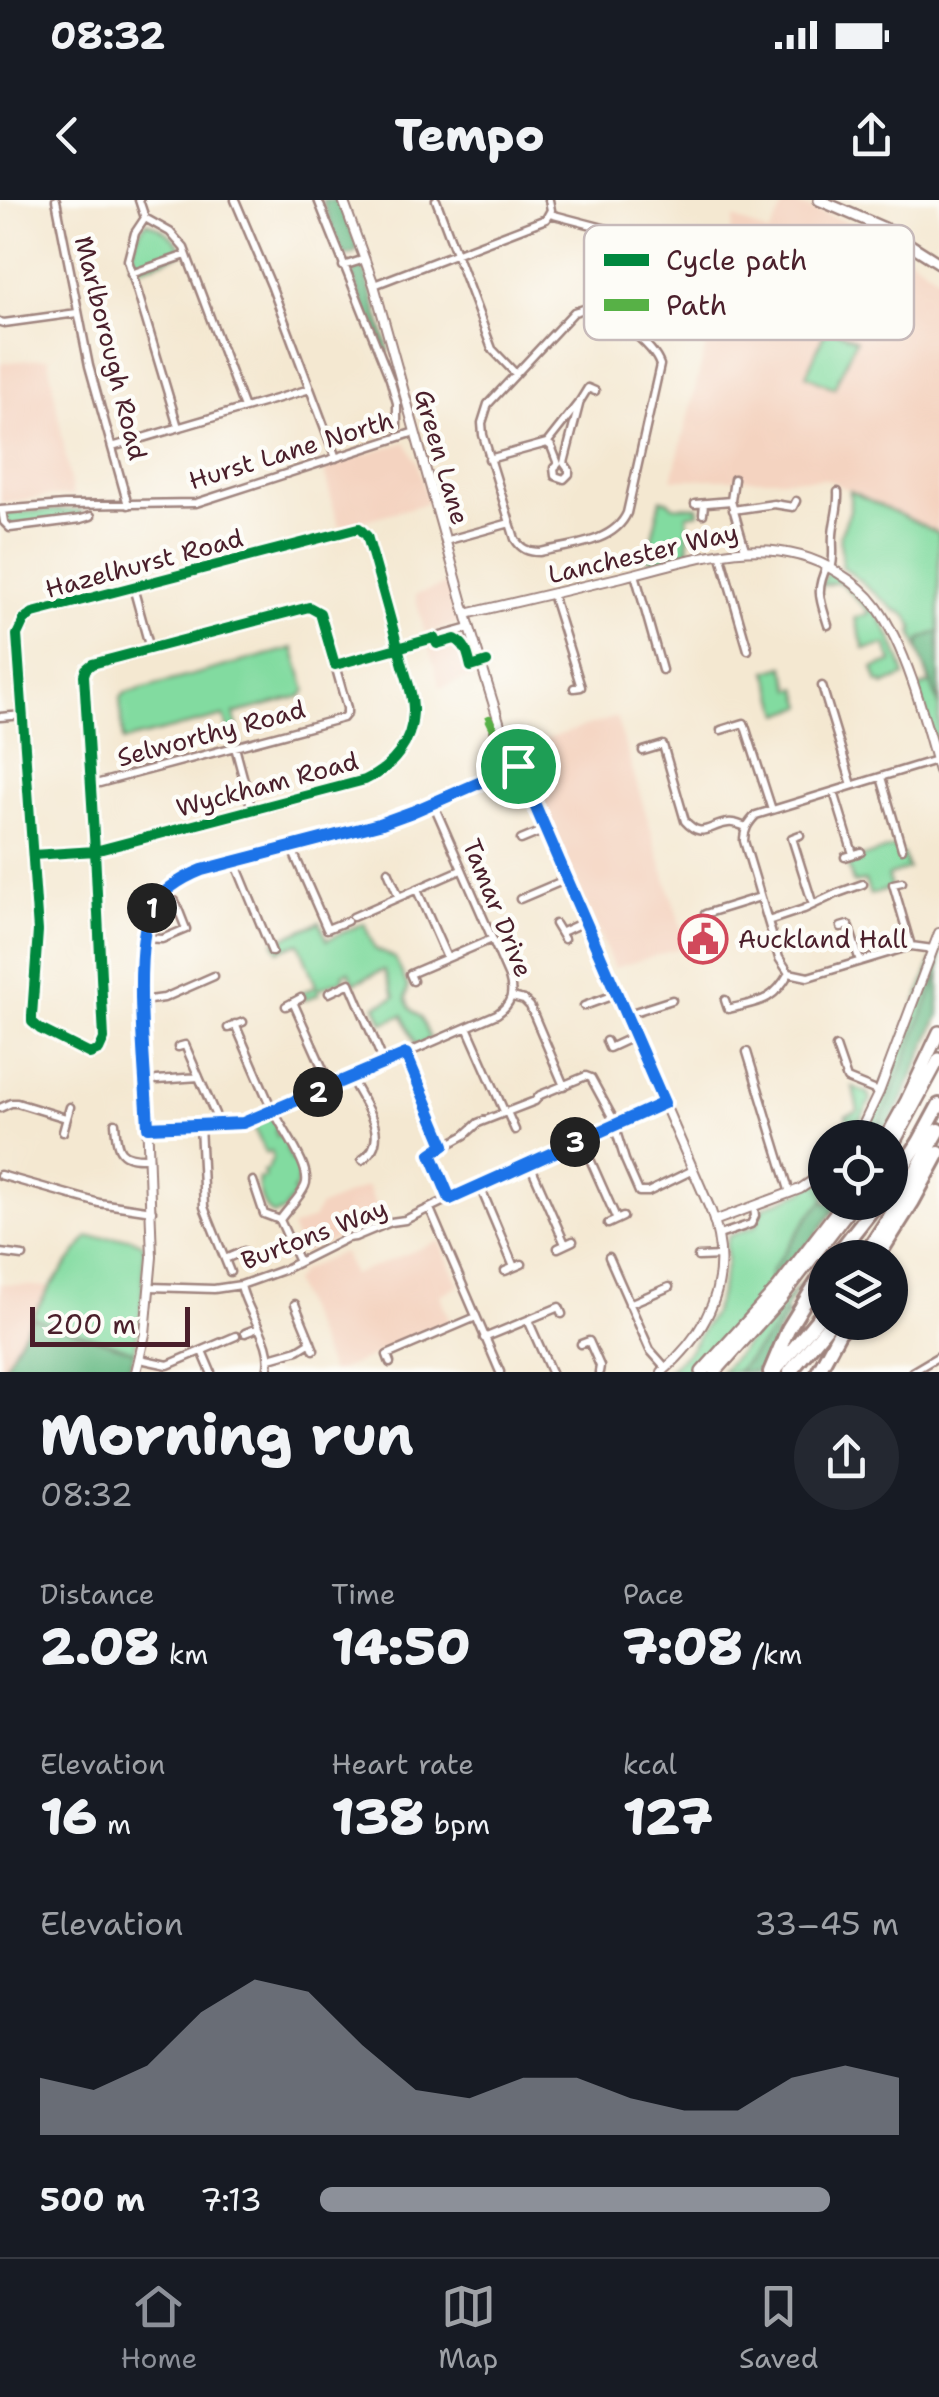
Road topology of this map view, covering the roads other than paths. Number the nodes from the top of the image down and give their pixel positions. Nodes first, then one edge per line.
1 (56, 200) edge
2 (139, 200) edge
3 (235, 200) edge
4 (318, 200) edge
5 (343, 200) edge
6 (436, 200) edge
7 (549, 200) edge
8 (819, 200) edge
9 (550, 214) junction
10 (145, 218) junction
11 (592, 225) edge
12 (879, 225) edge
13 (914, 246) edge
14 (456, 253) junction
15 (187, 255) junction
16 (365, 259) junction
17 (939, 263) edge
18 (343, 266) junction
19 (131, 274) junction
20 (374, 285) junction
21 (584, 309) edge
22 (78, 312) junction
23 (0, 322) edge
24 (640, 340) edge
25 (516, 374) junction
26 (310, 388) junction
27 (595, 391) dead end
28 (580, 401) junction
29 (244, 408) junction
30 (400, 422) dead end
31 (178, 428) junction
32 (414, 432) junction
33 (547, 443) junction
34 (112, 447) junction
35 (336, 458) junction
36 (490, 459) junction
37 (734, 479) dead end
38 (836, 490) dead end
39 (731, 501) junction
40 (128, 505) junction
41 (794, 508) dead end
42 (1, 510) edge
43 (733, 510) junction
44 (704, 514) dead end
45 (91, 516) dead end
46 (510, 524) junction
47 (367, 536) joint
48 (445, 541) junction
49 (745, 549) junction
50 (720, 553) junction
51 (829, 567) junction
52 (635, 574) junction
53 (133, 587) junction
54 (552, 594) junction
55 (466, 614) junction
56 (828, 625) dead end
57 (470, 628) junction
58 (150, 648) junction
59 (398, 648) junction
60 (748, 650) dead end
61 (335, 665) junction
62 (662, 670) dead end
63 (822, 686) dead end
64 (574, 688) dead end
65 (24, 715) junction
66 (0, 718) edge
67 (500, 725) junction
68 (721, 730) dead end
69 (235, 747) junction
70 (644, 751) dead end
71 (497, 754) dead end
72 (936, 760) junction
73 (518, 766) junction
74 (939, 771) edge
75 (881, 777) junction
76 (92, 785) junction
77 (852, 786) junction
78 (834, 792) junction
79 (433, 803) junction
80 (252, 810) junction
81 (772, 810) junction
82 (746, 828) junction
83 (545, 830) junction
84 (800, 836) dead end
85 (527, 841) dead end
86 (898, 844) dead end
87 (291, 847) junction
88 (96, 850) junction
89 (33, 854) junction
90 (853, 854) dead end
91 (235, 862) junction
92 (461, 870) junction
93 (388, 871) dead end
94 (567, 879) junction
95 (902, 882) dead end
96 (863, 884) dead end
97 (417, 890) junction
98 (760, 896) junction
99 (398, 897) junction
100 (520, 899) dead end
101 (175, 900) dead end
102 (813, 905) junction
103 (705, 914) dead end
104 (768, 921) junction
105 (586, 922) junction
106 (556, 924) dead end
107 (841, 928) dead end
108 (939, 933) edge
109 (142, 938) junction
110 (492, 939) junction
111 (911, 946) junction
112 (933, 949) junction
113 (272, 952) dead end
114 (447, 958) junction
115 (860, 961) junction
116 (789, 973) junction
117 (214, 976) dead end
118 (413, 981) dead end
119 (330, 993) dead end
120 (616, 994) junction
121 (512, 997) junction
122 (672, 1000) dead end
123 (725, 1000) dead end
124 (142, 1001) junction
125 (294, 1002) dead end
126 (584, 1006) dead end
127 (625, 1015) junction
128 (235, 1025) dead end
129 (467, 1028) junction
130 (939, 1032) edge
131 (635, 1036) junction
132 (606, 1041) dead end
133 (182, 1046) dead end
134 (836, 1047) dead end
135 (747, 1052) dead end
136 (406, 1054) junction
137 (939, 1059) edge
138 (384, 1062) junction
139 (162, 1077) dead end
140 (199, 1078) junction
141 (351, 1078) junction
142 (564, 1086) junction
143 (331, 1087) junction
144 (879, 1092) junction
145 (664, 1103) junction
146 (939, 1104) edge
147 (0, 1108) edge
148 (70, 1108) dead end
149 (274, 1111) junction
150 (505, 1112) junction
151 (66, 1118) junction
152 (866, 1120) edge
153 (896, 1120) edge
154 (906, 1120) edge
155 (216, 1124) junction
156 (615, 1124) junction
157 (200, 1125) junction
158 (148, 1127) junction
159 (113, 1129) dead end
160 (515, 1130) dead end
161 (939, 1130) edge
162 (64, 1132) dead end
163 (581, 1139) junction
164 (444, 1145) junction
165 (939, 1153) edge
166 (149, 1158) junction
167 (362, 1160) dead end
168 (908, 1160) edge
169 (530, 1162) junction
170 (939, 1169) edge
171 (693, 1170) junction
172 (0, 1175) edge
173 (253, 1179) dead end
174 (808, 1182) edge
175 (478, 1184) junction
176 (790, 1193) junction
177 (450, 1199) junction
178 (754, 1207) junction
179 (430, 1209) junction
180 (152, 1211) junction
181 (280, 1220) junction
182 (830, 1220) edge
183 (841, 1220) edge
184 (864, 1220) edge
185 (714, 1221) junction
186 (608, 1224) dead end
187 (718, 1236) junction
188 (848, 1240) edge
189 (875, 1240) edge
190 (888, 1240) edge
191 (898, 1240) edge
192 (565, 1244) dead end
193 (244, 1251) dead end
194 (0, 1253) edge
195 (23, 1256) dead end
196 (721, 1256) junction
197 (609, 1257) dead end
198 (698, 1257) dead end
199 (225, 1259) junction
200 (299, 1262) junction
201 (505, 1270) dead end
202 (230, 1272) dead end
203 (241, 1285) junction
204 (150, 1286) junction
205 (669, 1287) dead end
206 (808, 1297) edge
207 (295, 1304) dead end
208 (630, 1304) junction
209 (562, 1314) dead end
210 (476, 1318) junction
211 (528, 1320) junction
212 (258, 1328) junction
213 (808, 1330) edge
214 (484, 1338) junction
215 (816, 1340) edge
216 (835, 1340) edge
217 (581, 1344) dead end
218 (202, 1351) junction
219 (939, 1356) edge
220 (270, 1358) junction
221 (140, 1359) junction
222 (390, 1363) dead end
223 (664, 1370) edge
224 (136, 1372) edge
225 (210, 1372) edge
226 (267, 1372) edge
227 (500, 1372) edge
228 (551, 1372) edge
229 (599, 1372) edge
230 (702, 1372) edge
231 (715, 1372) edge
232 (772, 1372) edge
233 (790, 1372) edge
234 (818, 1372) edge
235 (912, 1372) edge

1 - 22 street, Marlborough Road
2 - 10 street
3 - 26 street
4 - 18 street
5 - 16 street, Green Lane
6 - 14 street
7 - 9 street
8 - 12 main road
9 - 11 street
9 - 14 street
10 - 15 street
10 - 19 street
13 - 17 main road
14 - 20 street
14 - 25 street
15 - 19 street
15 - 29 street
16 - 18 street
16 - 20 street, Green Lane
18 - 30 street
19 - 31 street
20 - 32 street, Green Lane
21 - 25 street
22 - 23 street
22 - 34 street, Marlborough Road
24 - 46 street
25 - 36 street
26 - 29 street
26 - 35 street
27 - 28 street
28 - 33 street
28 - 33 street
29 - 31 street
31 - 34 street
32 - 35 street, Hurst Lane North
32 - 48 street, Green Lane
33 - 36 street
34 - 40 street, Marlborough Road
35 - 40 street, Hurst Lane North
36 - 46 street
37 - 39 street
38 - 51 street
39 - 43 street
39 - 44 street
40 - 42 street, Hurst Lane North
41 - 43 street
42 - 45 street
43 - 49 street
46 - 48 street
47 - 53 street, Hazelhurst Road
47 - 59 street, Wyckham Road
48 - 55 street, Green Lane
49 - 50 street, Lanchester Way
49 - 51 street, Lanchester Way
50 - 52 street, Lanchester Way
50 - 60 street
51 - 56 street
51 - 72 street, Lanchester Way
52 - 54 street, Lanchester Way
52 - 62 street
53 - 58 street
53 - 65 street, Hazelhurst Road
54 - 55 street, Lanchester Way
54 - 64 street
55 - 57 street, Green Lane
57 - 59 street
57 - 67 street, Green Lane
58 - 61 street
58 - 76 street
59 - 61 street
59 - 80 street, Wyckham Road
61 - 69 street, Selworthy Road
63 - 77 street
65 - 66 street
65 - 89 street
67 - 71 street, Green Lane
67 - 73 street, Green Lane
68 - 81 street
69 - 76 street, Selworthy Road
69 - 80 street
70 - 82 street
72 - 74 street, Lanchester Way
72 - 75 street
73 - 79 street
73 - 83 street, Green Lane
75 - 77 street
75 - 86 street
76 - 88 street
77 - 78 street
78 - 81 street
78 - 90 street
79 - 87 street
79 - 92 street, Tamar Drive
80 - 88 street, Wyckham Road
81 - 82 street
82 - 98 street
83 - 85 street
83 - 94 street, Green Lane
84 - 102 street
87 - 91 street
87 - 99 street
88 - 89 street, Wyckham Road
88 - 89 street
91 - 109 street
91 - 113 street
92 - 97 street
92 - 110 street, Tamar Drive
93 - 99 street
94 - 100 street
94 - 105 street, Green Lane
95 - 111 street
96 - 102 street
97 - 99 street
97 - 114 street
98 - 103 street
98 - 104 street
101 - 109 street
102 - 104 street
104 - 116 street
105 - 106 street
105 - 120 street, Green Lane
107 - 115 street
108 - 112 street
109 - 124 street
110 - 114 street
110 - 121 street, Tamar Drive
111 - 112 street
111 - 115 street
112 - 144 street
114 - 118 street
115 - 116 street
116 - 123 street
117 - 124 street
119 - 138 street
120 - 126 street
120 - 127 street, Green Lane
121 - 129 street, Tamar Drive
121 - 142 street
122 - 127 street
124 - 158 street
125 - 143 street
127 - 131 street, Green Lane
128 - 149 street
129 - 136 street, Tamar Drive
129 - 150 street
130 - 153 highway
131 - 132 street
131 - 145 street, Green Lane
133 - 140 street
134 - 144 street
135 - 176 street
136 - 138 street, Tamar Drive
136 - 164 street
137 - 154 highway
138 - 141 street, Tamar Drive
139 - 140 street
140 - 155 street
141 - 143 street, Tamar Drive
141 - 167 street
142 - 150 street
142 - 156 street
143 - 149 street, Tamar Drive
144 - 152 street
145 - 156 street, Burtons Way
145 - 171 street, Green Lane
146 - 168 highway
147 - 151 street
148 - 151 street
149 - 155 street, Tamar Drive
149 - 181 street
150 - 160 street
150 - 164 street
151 - 162 street
155 - 157 street, Tamar Drive
156 - 163 street, Burtons Way
156 - 171 street
157 - 158 street, Tamar Drive
157 - 199 street
158 - 166 street
159 - 166 street
161 - 189 highway
163 - 169 street, Burtons Way
163 - 186 street
164 - 177 street
165 - 190 highway
166 - 180 street
169 - 175 street, Burtons Way
169 - 192 street
170 - 191 highway
171 - 185 street, Green Lane
172 - 180 street
173 - 181 street
174 - 176 street
175 - 177 street, Burtons Way
175 - 201 street
176 - 178 street
177 - 179 street, Burtons Way
178 - 185 street
178 - 187 street
179 - 200 street, Burtons Way
179 - 210 street
180 - 204 street
181 - 200 street
182 - 230 highway
183 - 231 highway
184 - 188 highway
185 - 187 street, Green Lane
187 - 196 street, Green Lane
193 - 199 street
194 - 195 street
196 - 198 street
196 - 223 street, Green Lane
197 - 208 street
199 - 202 street
200 - 203 street, Burtons Way
203 - 204 street, Burtons Way
203 - 212 street
204 - 221 street
205 - 208 street
206 - 232 highway
207 - 220 street
208 - 223 street
209 - 211 street
210 - 214 street
210 - 222 street
211 - 214 street
211 - 228 street
212 - 218 street
212 - 220 street
213 - 232 highway
214 - 227 street
215 - 233 highway
216 - 234 highway
217 - 229 street
218 - 221 street
218 - 225 street
219 - 235 street
220 - 226 street
221 - 224 street

